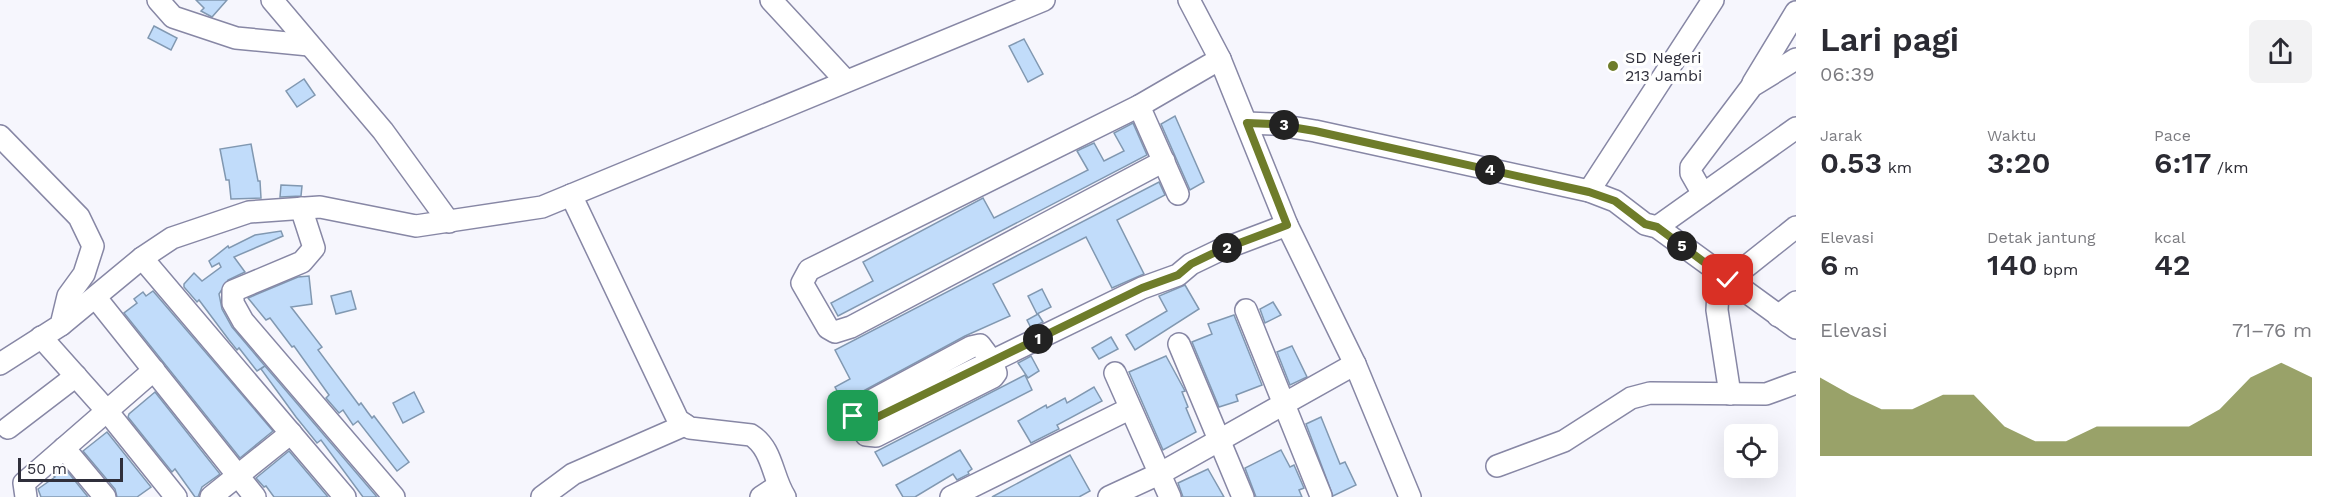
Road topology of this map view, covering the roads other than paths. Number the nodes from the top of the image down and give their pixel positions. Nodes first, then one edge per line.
1 (158, 0) edge
2 (272, 0) edge
3 (775, 0) edge
4 (1044, 0) edge
5 (1189, 0) edge
6 (1713, 0) edge
7 (1796, 12) edge
8 (309, 45) junction
9 (1220, 59) junction
10 (1796, 59) edge
11 (846, 81) junction
12 (1752, 86) junction
13 (1139, 105) junction
14 (1247, 123) junction
15 (1796, 128) edge
16 (0, 136) edge
17 (1164, 161) junction
18 (1589, 192) junction
19 (1178, 194) dead end
20 (1703, 194) junction
21 (571, 195) junction
22 (301, 208) junction
23 (449, 222) junction
24 (1287, 225) junction
25 (1657, 227) junction
26 (1796, 227) edge
27 (142, 258) junction
28 (1723, 278) junction
29 (96, 298) junction
30 (1796, 302) edge
31 (1246, 310) dead end
32 (1778, 316) junction
33 (61, 325) junction
34 (1796, 328) edge
35 (41, 337) junction
36 (1179, 344) dead end
37 (0, 364) edge
38 (1355, 364) junction
39 (154, 370) junction
40 (1115, 373) dead end
41 (76, 376) junction
42 (1796, 382) edge
43 (1730, 394) junction
44 (1284, 405) junction
45 (1129, 409) junction
46 (107, 411) junction
47 (685, 425) junction
48 (859, 426) dead end
49 (8, 428) dead end
50 (291, 434) junction
51 (1220, 440) junction
52 (64, 448) junction
53 (1497, 466) dead end
54 (1161, 473) junction
55 (239, 477) junction
56 (775, 493) edge
57 (1321, 496) edge
58 (26, 497) edge
59 (105, 497) edge
60 (176, 497) edge
61 (211, 497) edge
62 (255, 497) edge
63 (345, 497) edge
64 (394, 497) edge
65 (542, 497) edge
66 (951, 497) edge
67 (1109, 497) edge
68 (1170, 497) edge
69 (1243, 497) edge
70 (1410, 497) edge

1 - 8 street
2 - 8 street
3 - 11 street
4 - 11 street
5 - 9 street
6 - 18 street
7 - 12 street
8 - 23 street
9 - 13 street
9 - 14 street
10 - 12 street
11 - 21 street
12 - 20 street
13 - 17 street
13 - 17 street
14 - 18 street
14 - 24 street
15 - 20 street
16 - 33 street
17 - 19 street
18 - 25 street
20 - 25 street
21 - 23 street
21 - 47 street
22 - 23 street
22 - 27 street
22 - 64 street
24 - 38 street
24 - 48 street
25 - 28 street
26 - 28 street
27 - 29 street
27 - 50 street
28 - 32 street
28 - 43 street
29 - 33 street
29 - 39 street
30 - 32 street
31 - 44 street
32 - 34 street
33 - 35 street
35 - 37 street
35 - 41 street
36 - 51 street
38 - 44 street
38 - 70 street
39 - 46 street
39 - 55 street
40 - 45 street
41 - 46 street
41 - 49 street
42 - 43 street
43 - 53 street
44 - 51 street
44 - 57 street
45 - 54 street
45 - 66 street
46 - 52 street
46 - 60 street
47 - 56 street
47 - 65 street
50 - 55 street
50 - 63 street
51 - 54 street
51 - 69 street
52 - 58 street
52 - 59 street
54 - 67 street
54 - 68 street
55 - 61 street
55 - 62 street

